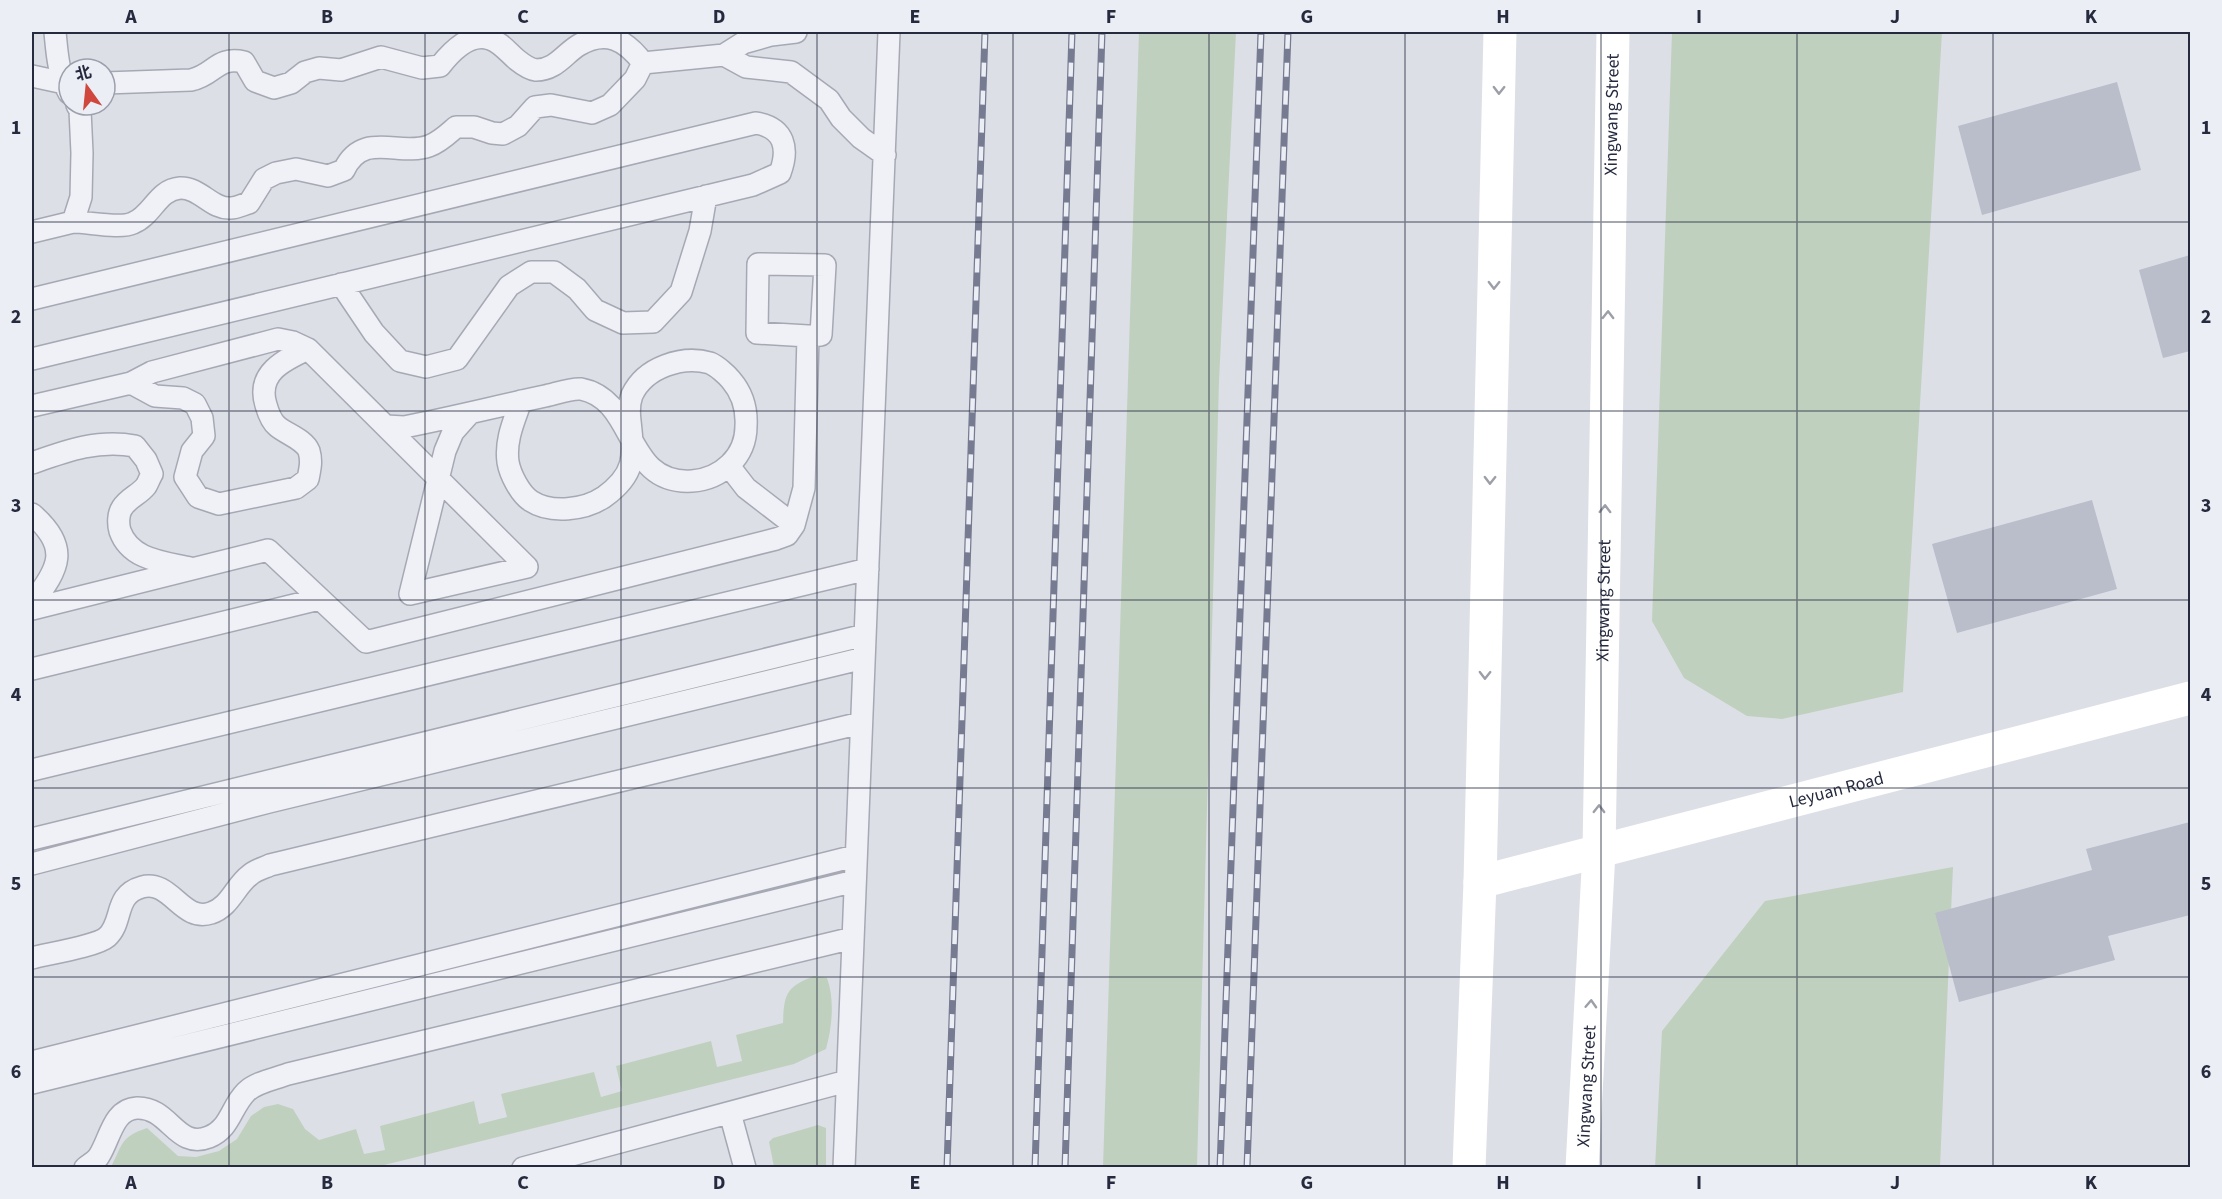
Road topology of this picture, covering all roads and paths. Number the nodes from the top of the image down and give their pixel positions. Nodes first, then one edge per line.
1 (55, 32) edge
2 (796, 32) edge
3 (890, 32) edge
4 (1500, 32) edge
5 (1613, 32) edge
6 (724, 55) junction
7 (58, 57) edge
8 (643, 63) junction
9 (32, 76) edge
10 (57, 83) edge
11 (117, 83) edge
12 (80, 117) edge
13 (885, 155) junction
14 (706, 196) junction
15 (73, 222) junction
16 (32, 232) edge
17 (341, 284) junction
18 (32, 298) edge
19 (808, 336) junction
20 (308, 349) junction
21 (32, 359) edge
22 (131, 383) junction
23 (521, 401) junction
24 (32, 406) edge
25 (470, 413) junction
26 (386, 426) junction
27 (632, 444) junction
28 (32, 463) edge
29 (729, 466) junction
30 (438, 477) junction
31 (32, 514) edge
32 (794, 525) junction
33 (194, 569) junction
34 (868, 569) junction
35 (319, 599) junction
36 (32, 603) edge
37 (32, 609) edge
38 (866, 635) junction
39 (864, 658) junction
40 (32, 669) edge
41 (2190, 698) edge
42 (861, 723) junction
43 (32, 770) edge
44 (32, 839) edge
45 (1599, 851) junction
46 (855, 856) junction
47 (32, 864) edge
48 (855, 881) junction
49 (1480, 882) junction
50 (853, 938) junction
51 (32, 958) edge
52 (32, 1062) edge
53 (848, 1080) junction
54 (32, 1083) edge
55 (730, 1113) junction
56 (85, 1167) edge
57 (523, 1167) edge
58 (744, 1167) edge
59 (844, 1167) edge
60 (1469, 1167) edge
61 (1582, 1167) edge

1 - 7 lane
2 - 6 lane
3 - 13 lane
4 -> 49 main road
45 -> 5 main road, Xingwang Street
6 - 8 lane
6 - 13 lane
8 - 11 lane
8 - 15 lane
9 - 10 lane
12 - 15 lane
13 - 34 lane
14 - 17 lane
14 - 17 lane
14 - 18 lane
15 - 16 lane
17 - 21 lane
19 - 19 lane
19 - 32 lane
20 - 22 lane
20 - 22 lane
20 - 26 lane
22 - 24 lane
23 - 25 lane
23 - 27 lane
23 - 27 lane
25 - 26 lane
25 - 30 lane
26 - 30 lane
27 - 29 lane
27 - 29 lane
28 - 33 lane
29 - 32 lane
30 - 30 lane
31 - 36 lane
32 - 35 lane
33 - 35 lane
33 - 37 lane
34 - 38 lane
34 - 43 lane
35 - 40 lane
38 - 39 lane
38 - 44 lane
39 - 42 lane
39 - 47 lane
41 - 45 main road, Leyuan Road
42 - 46 lane
42 - 51 lane
45 - 49 main road, Leyuan Road
61 -> 45 main road, Xingwang Street
46 - 48 lane
46 - 52 lane
48 - 50 lane
48 - 54 lane
49 - 60 main road
50 - 53 lane
50 - 56 lane
53 - 55 lane
53 - 59 lane
55 - 57 lane
55 - 58 lane

